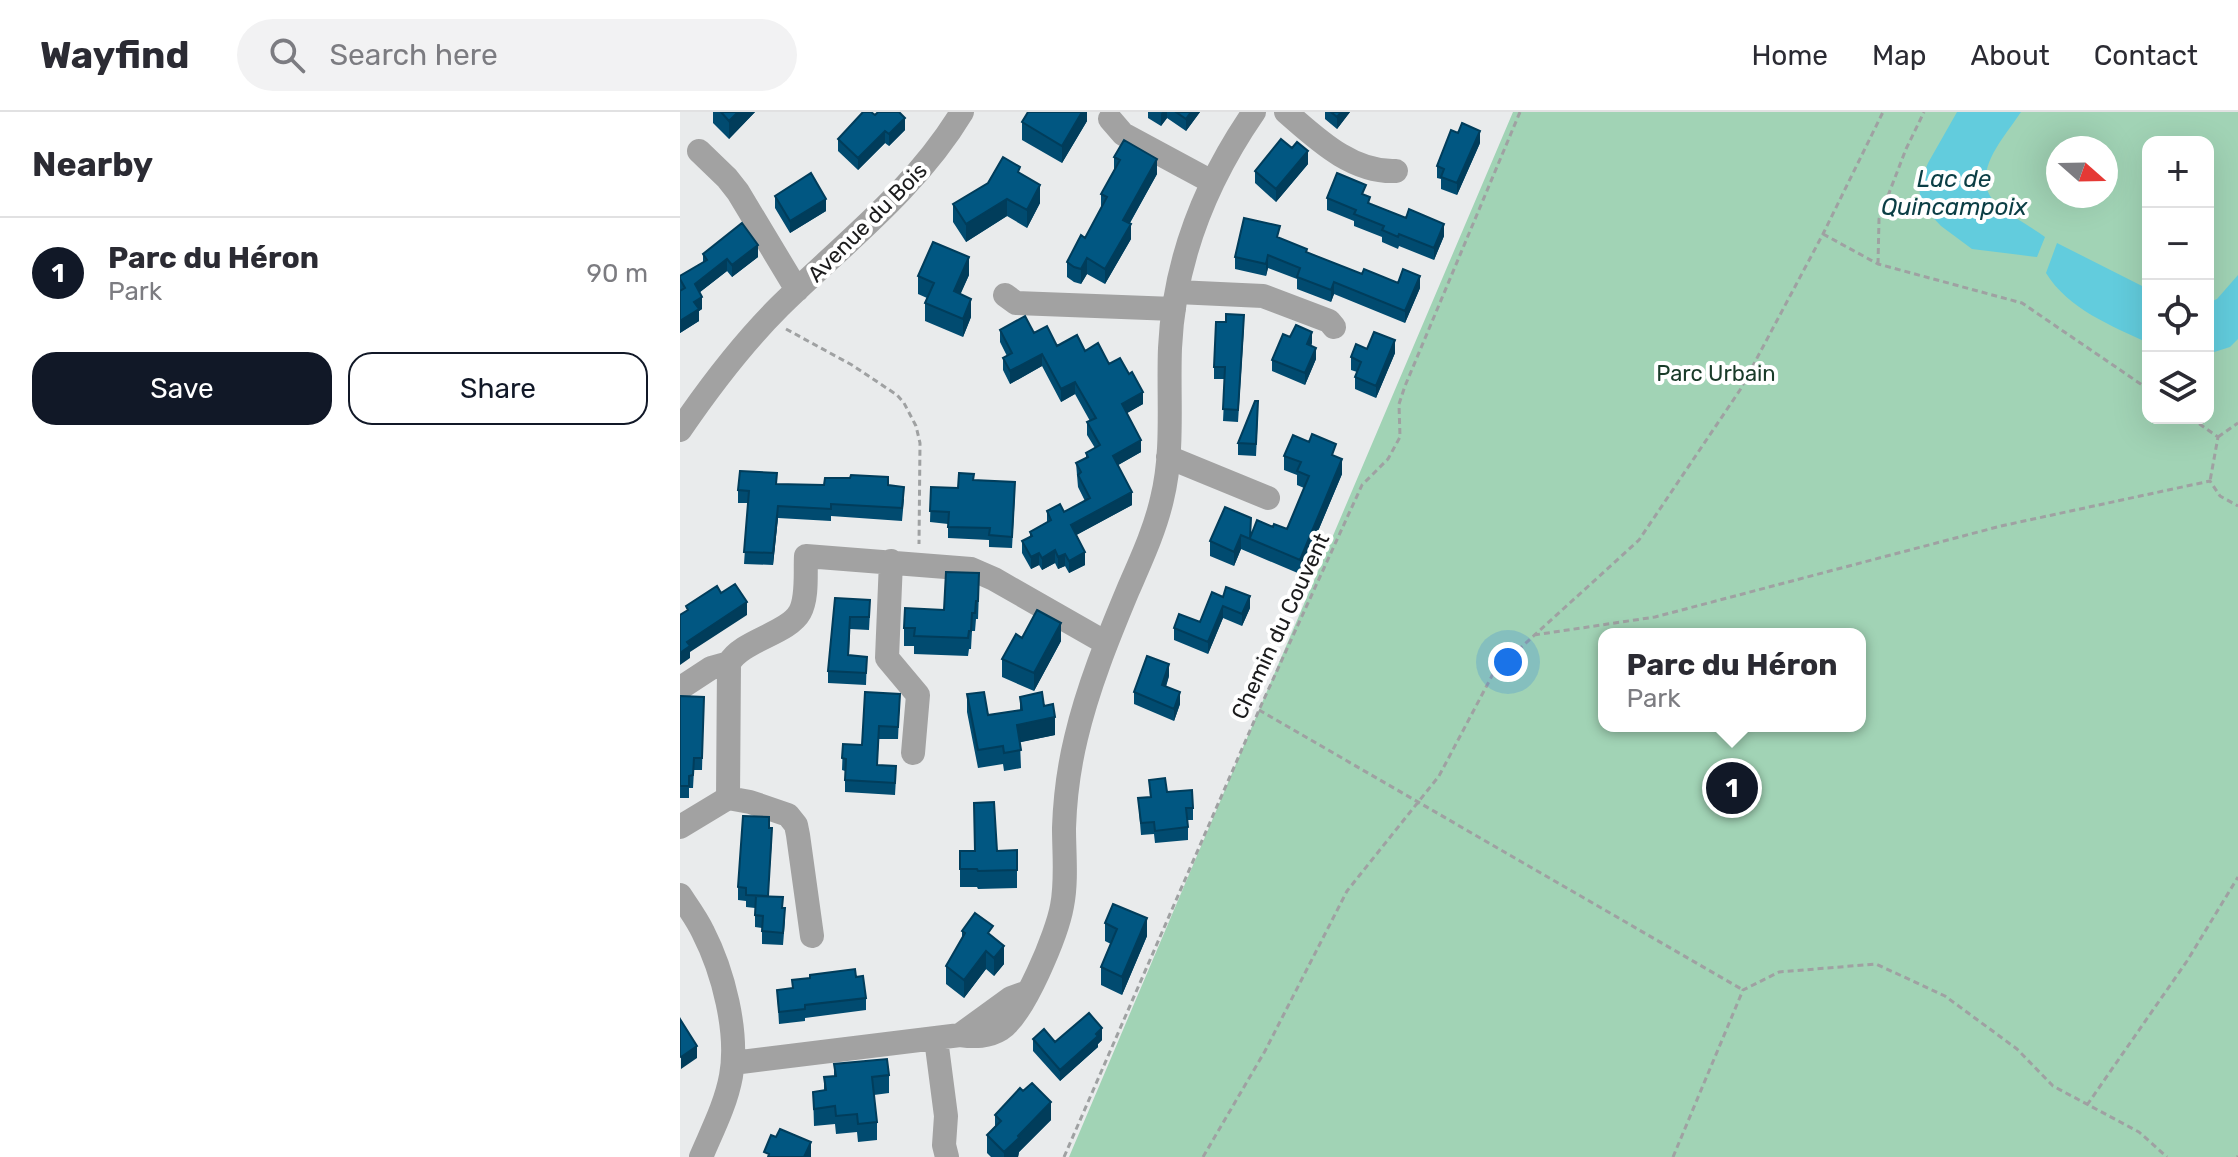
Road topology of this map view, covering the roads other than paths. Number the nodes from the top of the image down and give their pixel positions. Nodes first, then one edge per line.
1 (962, 112) edge
2 (1254, 112) edge
3 (1286, 112) edge
4 (1110, 119) dead end
5 (699, 151) dead end
6 (1396, 171) dead end
7 (1212, 182) junction
8 (797, 290) junction
9 (1005, 295) dead end
10 (1175, 301) junction
11 (1334, 327) dead end
12 (680, 430) edge
13 (1168, 457) junction
14 (1268, 498) dead end
15 (891, 561) junction
16 (1106, 643) junction
17 (729, 663) junction
18 (682, 687) dead end
19 (913, 753) dead end
20 (728, 798) junction
21 (680, 827) edge
22 (682, 904) edge
23 (812, 936) dead end
24 (948, 1037) junction
25 (733, 1063) junction
26 (701, 1157) edge
27 (947, 1157) edge

1 - 8 street, Avenue du Bois
2 - 7 street
3 - 6 street
4 - 7 street
5 - 8 street, Avenue du Bois
7 - 10 street
8 - 12 street, Avenue du Bois
9 - 10 street
10 - 11 street
10 - 13 street
13 - 14 street
13 - 16 street
15 - 16 street
15 - 17 street
15 - 19 street
16 - 24 street
17 - 18 street
17 - 20 street
20 - 21 street
20 - 23 street
22 - 25 street
24 - 25 street
24 - 27 street
25 - 26 street

